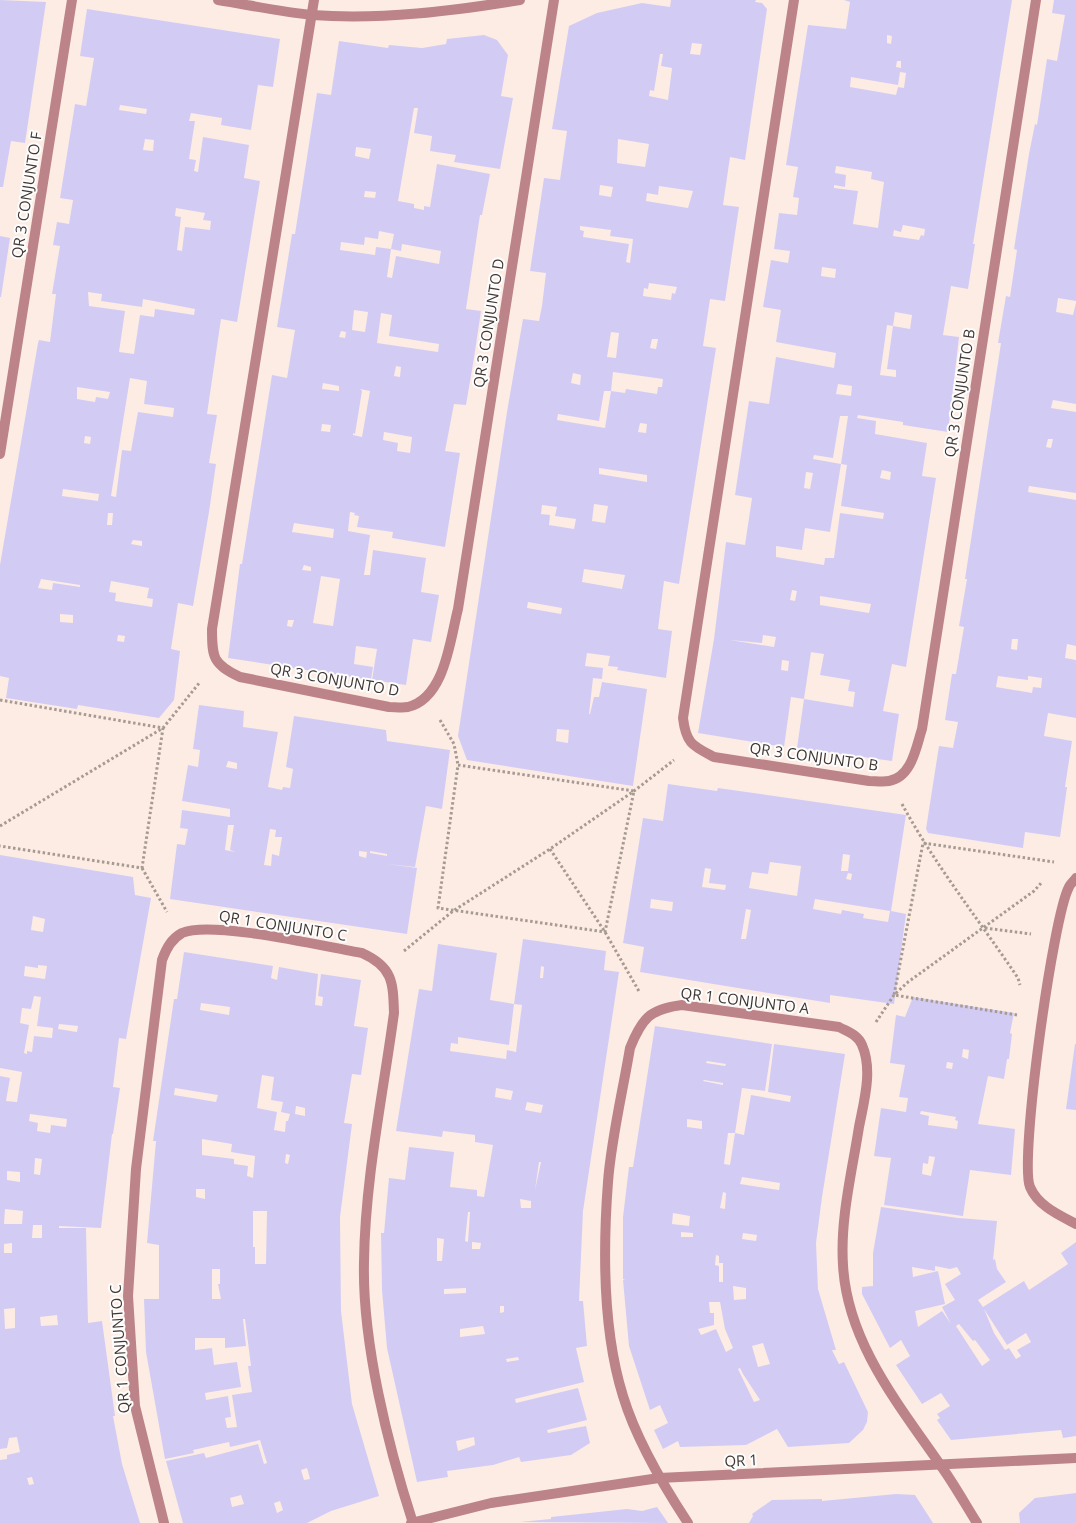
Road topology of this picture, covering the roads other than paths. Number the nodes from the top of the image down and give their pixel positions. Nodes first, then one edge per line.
1 (72, 0) edge
2 (218, 0) edge
3 (314, 0) edge
4 (520, 0) edge
5 (554, 0) edge
6 (794, 0) edge
7 (1036, 0) edge
8 (312, 15) junction
9 (0, 454) edge
10 (1076, 878) edge
11 (1076, 1224) edge
12 (1076, 1458) edge
13 (941, 1466) junction
14 (659, 1478) junction
15 (164, 1523) edge
16 (412, 1523) edge
17 (688, 1523) edge
18 (978, 1523) edge

1 - 9 street, QR 3 CONJUNTO F
2 - 8 street
3 - 8 street
4 - 8 street
5 - 8 street, QR 3 CONJUNTO D
6 - 7 street, QR 3 CONJUNTO B
10 - 11 street
12 - 13 street, QR 1
13 - 14 street, QR 1
13 - 14 street, QR 1 CONJUNTO A
13 - 18 street
14 - 16 street, QR 1
14 - 17 street
15 - 16 street, QR 1 CONJUNTO C

